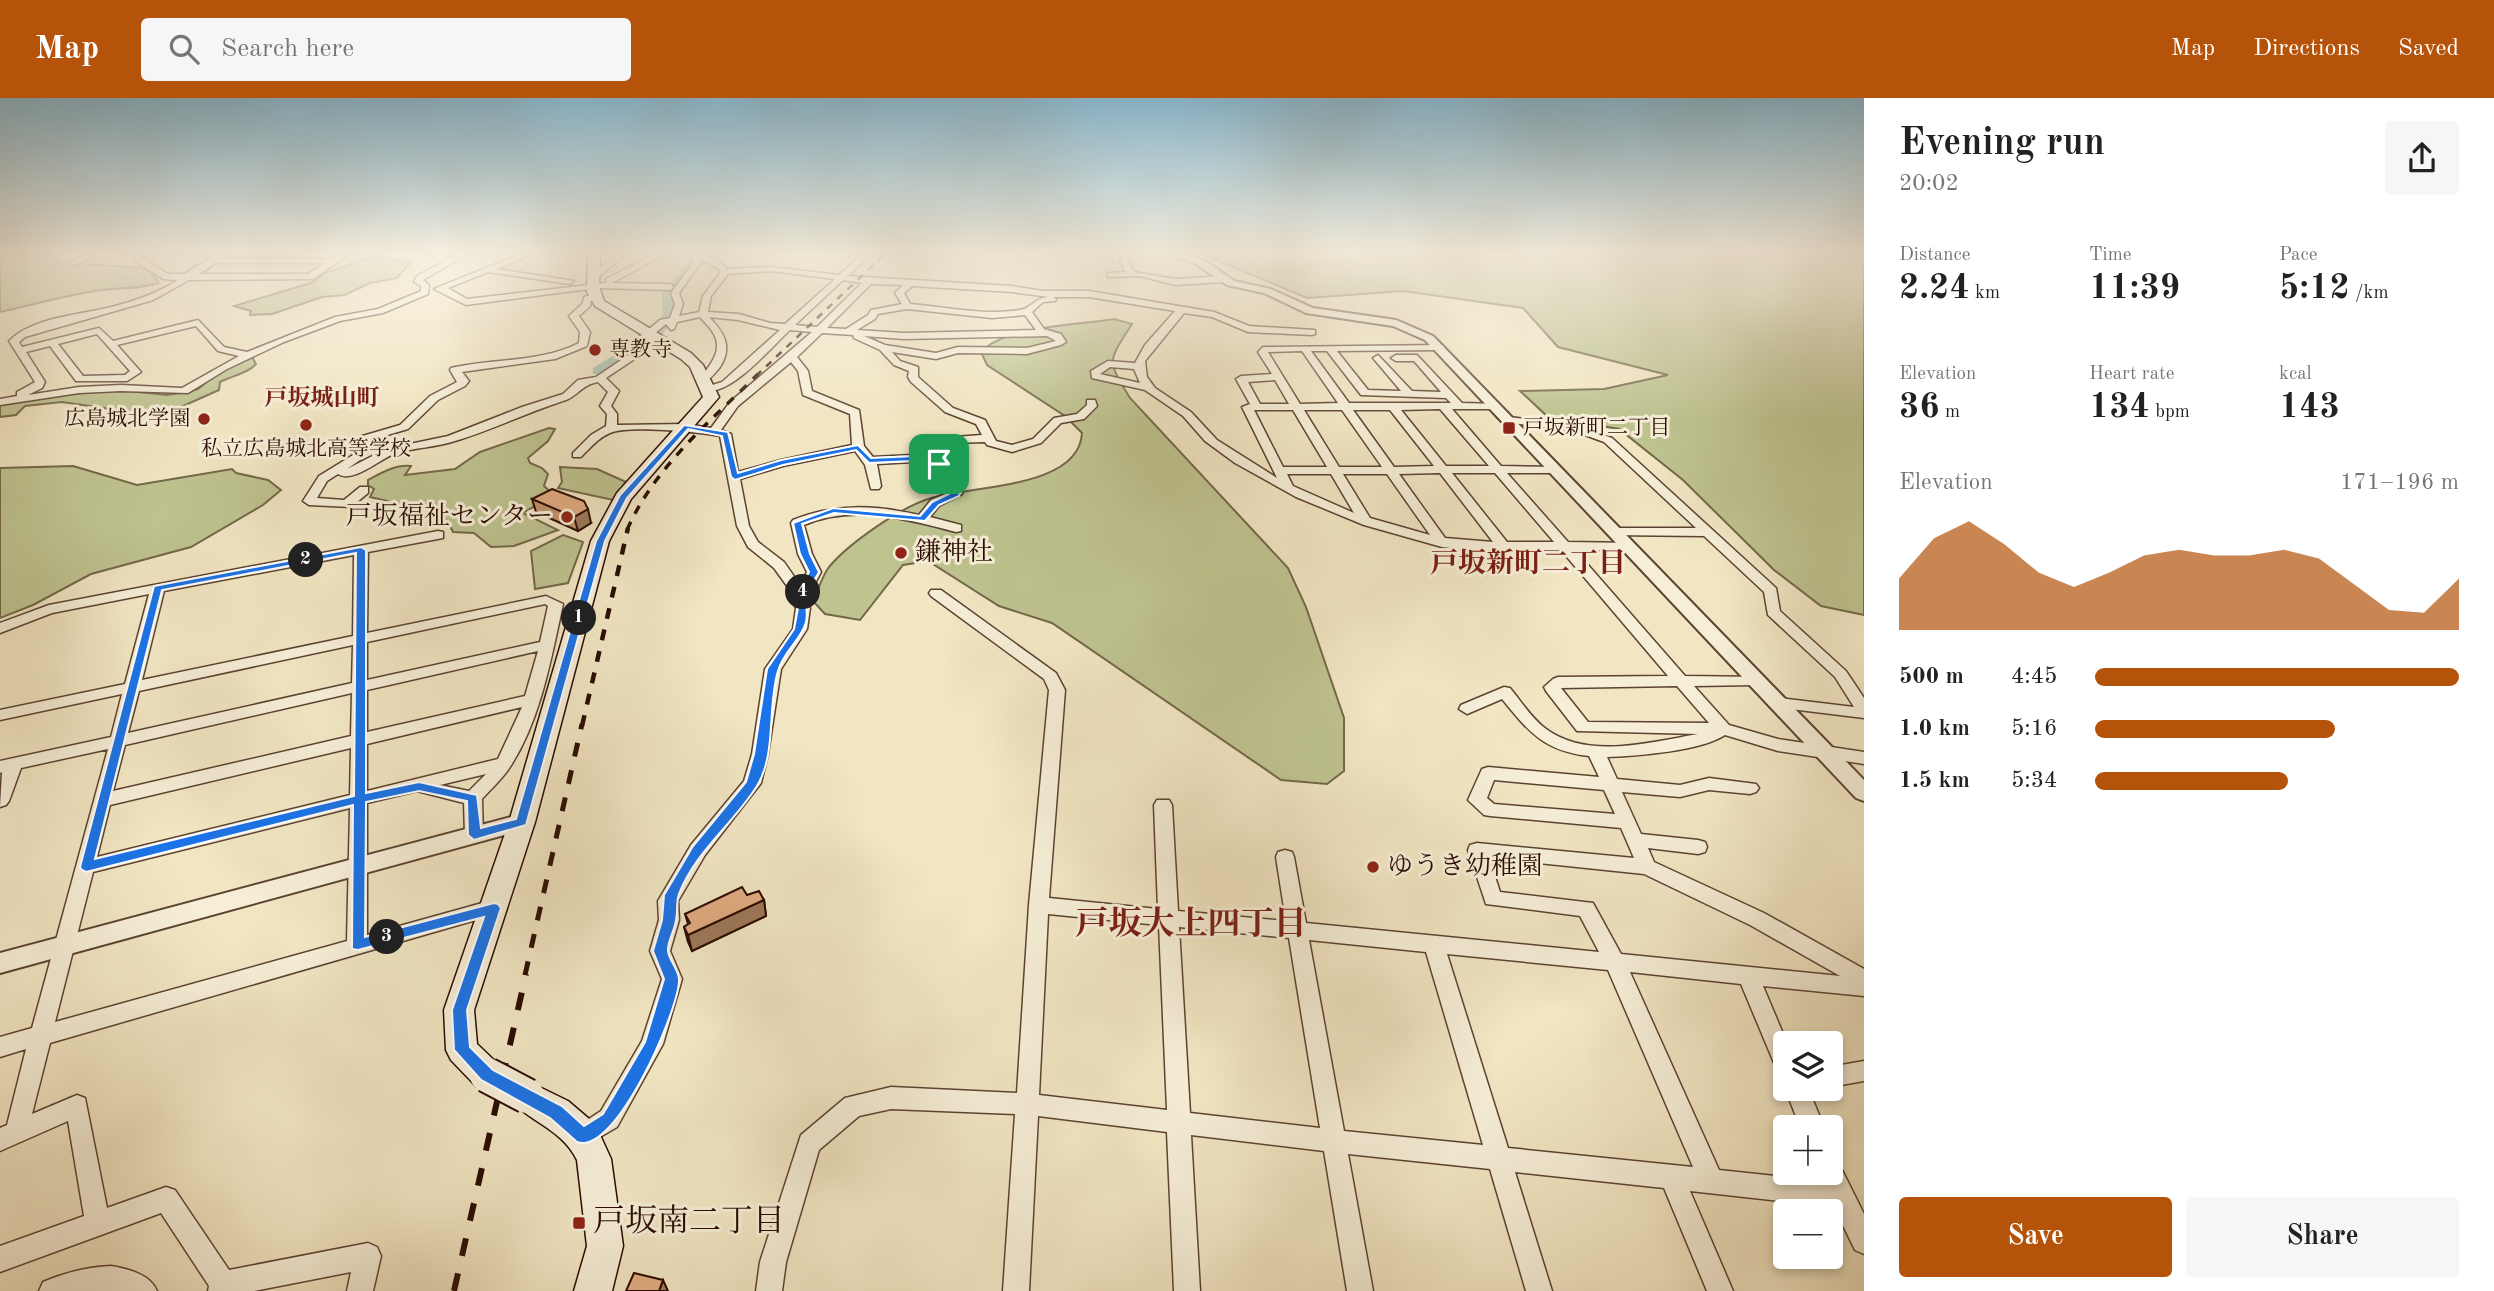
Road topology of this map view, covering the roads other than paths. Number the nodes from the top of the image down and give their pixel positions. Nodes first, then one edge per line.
1 (115, 309) edge
2 (386, 309) edge
3 (581, 309) edge
4 (608, 309) edge
5 (667, 309) edge
6 (678, 309) edge
7 (704, 309) edge
8 (808, 309) edge
9 (841, 309) edge
10 (892, 309) edge
11 (932, 309) edge
12 (1031, 309) edge
13 (1181, 309) joint
14 (1304, 309) edge
15 (1027, 312) junction
16 (703, 314) junction
17 (676, 320) junction
18 (789, 327) junction
19 (821, 328) junction
20 (850, 330) junction
21 (655, 331) junction
22 (1312, 332) dead end
23 (1049, 333) junction
24 (52, 342) junction
25 (111, 344) junction
26 (1439, 347) junction
27 (883, 348) junction
28 (1304, 348) junction
29 (1330, 348) junction
30 (20, 349) junction
31 (248, 355) junction
32 (792, 356) junction
33 (1337, 358) junction
34 (1378, 358) junction
35 (1138, 366) junction
36 (1279, 377) junction
37 (600, 379) junction
38 (707, 384) junction
39 (1149, 388) junction
40 (1409, 394) junction
41 (0, 400) edge
42 (1446, 400) junction
43 (1091, 402) dead end
44 (1393, 406) junction
45 (1495, 406) junction
46 (1258, 407) junction
47 (1297, 407) junction
48 (1345, 407) junction
49 (1508, 420) junction
50 (687, 426) junction
51 (611, 428) junction
52 (715, 431) junction
53 (989, 438) junction
54 (858, 447) junction
55 (577, 455) dead end
56 (936, 457) junction
57 (869, 461) junction
58 (1554, 469) junction
59 (1334, 470) junction
60 (1389, 470) junction
61 (1443, 470) junction
62 (1498, 470) junction
63 (1280, 471) junction
64 (735, 477) junction
65 (323, 479) junction
66 (875, 486) dead end
67 (1288, 488) junction
68 (364, 490) dead end
69 (1364, 518) junction
70 (922, 519) junction
71 (956, 528) dead end
72 (1615, 532) junction
73 (1705, 532) junction
74 (438, 536) dead end
75 (1443, 543) junction
76 (1503, 546) junction
77 (1564, 546) junction
78 (1629, 546) junction
79 (361, 550) junction
80 (158, 588) junction
81 (936, 593) dead end
82 (797, 594) junction
83 (0, 629) edge
84 (360, 639) junction
85 (546, 645) junction
86 (1756, 680) junction
87 (1682, 682) junction
88 (132, 686) junction
89 (359, 687) junction
90 (530, 700) junction
91 (1779, 703) junction
92 (1467, 709) dead end
93 (1864, 712) edge
94 (0, 715) edge
95 (1723, 729) junction
96 (360, 740) junction
97 (118, 741) junction
98 (1596, 752) junction
99 (1824, 752) junction
100 (1864, 758) edge
101 (504, 763) junction
102 (7, 766) edge
103 (1610, 785) junction
104 (419, 786) junction
105 (1751, 788) dead end
106 (1864, 793) edge
107 (473, 798) junction
108 (360, 799) junction
109 (104, 800) junction
110 (0, 801) edge
111 (1163, 806) dead end
112 (522, 822) junction
113 (1627, 822) junction
114 (474, 835) junction
115 (1635, 840) junction
116 (1698, 847) dead end
117 (1285, 857) dead end
118 (86, 867) junction
119 (358, 867) junction
120 (1647, 867) junction
121 (1040, 905) junction
122 (494, 908) junction
123 (1168, 918) junction
124 (1297, 931) junction
125 (358, 944) junction
126 (1434, 944) junction
127 (65, 946) junction
128 (1615, 962) junction
129 (0, 963) edge
130 (1748, 976) junction
131 (1864, 979) edge
132 (1864, 987) edge
133 (41, 1035) junction
134 (1773, 1035) edge
135 (0, 1047) edge
136 (1864, 1070) edge
137 (1843, 1074) edge
138 (1026, 1104) junction
139 (1177, 1120) junction
140 (9, 1136) edge
141 (583, 1136) junction
142 (1333, 1142) junction
143 (1500, 1159) junction
144 (1671, 1176) junction
145 (1711, 1181) junction
146 (1773, 1182) edge
147 (1836, 1185) edge
148 (97, 1222) junction
149 (1864, 1241) edge
150 (0, 1259) edge
151 (222, 1287) edge
152 (52, 1291) edge
153 (144, 1291) edge
154 (360, 1291) edge
155 (593, 1291) edge
156 (769, 1291) edge
157 (1016, 1291) edge
158 (1187, 1291) edge
159 (1360, 1291) edge
160 (1539, 1291) edge
161 (1720, 1291) edge

1 - 30 street
2 - 31 street
3 - 65 street
4 - 21 main road
5 - 21 street
6 - 17 street
7 - 16 street
8 - 18 street
9 - 19 street
10 - 20 street
11 - 15 street
12 - 15 street
13 - 22 street
13 - 35 street
14 - 26 street
15 - 23 street
16 - 17 street
16 - 18 street
16 - 38 street
17 - 21 street
17 - 21 street
18 - 19 street
18 - 38 street
19 - 20 street
19 - 32 street
20 - 23 street
20 - 27 street
21 - 37 street
21 - 38 main road
23 - 27 street
24 - 25 street
24 - 25 street
24 - 30 street
25 - 31 street
26 - 29 street
26 - 45 street
27 - 53 street
28 - 29 street
28 - 36 street
28 - 48 street
29 - 33 street
30 - 41 street
31 - 41 street
32 - 52 street
32 - 54 street
33 - 34 street
33 - 40 street
34 - 40 street
34 - 42 street
35 - 39 street
35 - 39 street
36 - 46 street
36 - 47 street
37 - 51 street
37 - 65 street
38 - 50 main road
39 - 67 street
40 - 42 street
42 - 44 street
42 - 45 street
42 - 62 street
43 - 53 street
44 - 48 street
44 - 61 street
45 - 49 street
46 - 47 street
46 - 63 street
47 - 48 street
47 - 59 street
48 - 60 street
49 - 58 street
49 - 73 street
50 - 51 street
50 - 52 street
50 - 112 main road
51 - 55 street
52 - 64 street
53 - 56 street
54 - 57 street
54 - 64 street
56 - 57 street
56 - 70 street
57 - 66 street
58 - 62 street
58 - 72 street
59 - 60 street
59 - 63 street
59 - 69 street
60 - 61 street
60 - 75 street
61 - 62 street
61 - 76 street
62 - 77 street
63 - 67 street
64 - 82 street
65 - 68 street
67 - 69 street
69 - 75 street
70 - 71 street
70 - 82 street
72 - 73 street
72 - 78 street
73 - 93 street
74 - 79 street
75 - 76 street
76 - 77 street
77 - 78 street
77 - 87 street
78 - 86 street
79 - 80 street
79 - 84 street
80 - 83 street
80 - 88 street
81 - 121 street
82 - 141 street
84 - 85 street
84 - 88 street
84 - 89 street
85 - 89 street
85 - 90 street
86 - 87 street
86 - 91 street
87 - 95 street
87 - 95 street
88 - 94 street
88 - 97 street
89 - 96 street
89 - 97 street
90 - 96 street
90 - 101 street
91 - 93 street
91 - 99 street
92 - 98 street
95 - 98 street
95 - 99 street
96 - 108 street
96 - 109 street
97 - 102 street
97 - 109 street
98 - 103 street
99 - 100 street
99 - 106 street
101 - 104 street
101 - 107 street
102 - 110 street
103 - 105 street
103 - 113 street
103 - 113 street
104 - 107 street
104 - 108 street
107 - 114 street
108 - 118 street
108 - 119 street
109 - 118 street
111 - 123 street
112 - 114 street
112 - 122 main road
113 - 115 street
114 - 119 street
115 - 116 street
115 - 120 street
117 - 124 street
118 - 127 street
119 - 125 street
119 - 127 street
120 - 128 street
120 - 131 street
121 - 123 street
121 - 138 street
122 - 125 street
122 - 141 main road, bridge
123 - 124 street
123 - 139 street
124 - 126 street
124 - 142 street
125 - 133 street
126 - 128 street
126 - 143 street
127 - 129 street
127 - 133 street
128 - 130 street
128 - 145 street
130 - 132 street
130 - 134 street
133 - 135 street
133 - 140 street
136 - 137 street
138 - 139 street
138 - 156 street
138 - 157 street
139 - 142 street
139 - 158 street
140 - 148 street
141 - 155 main road
142 - 143 street
142 - 159 street
143 - 144 street
143 - 160 street
144 - 145 street
144 - 161 street
145 - 146 street
147 - 149 street
148 - 150 street
148 - 151 street
151 - 154 street
152 - 153 street

